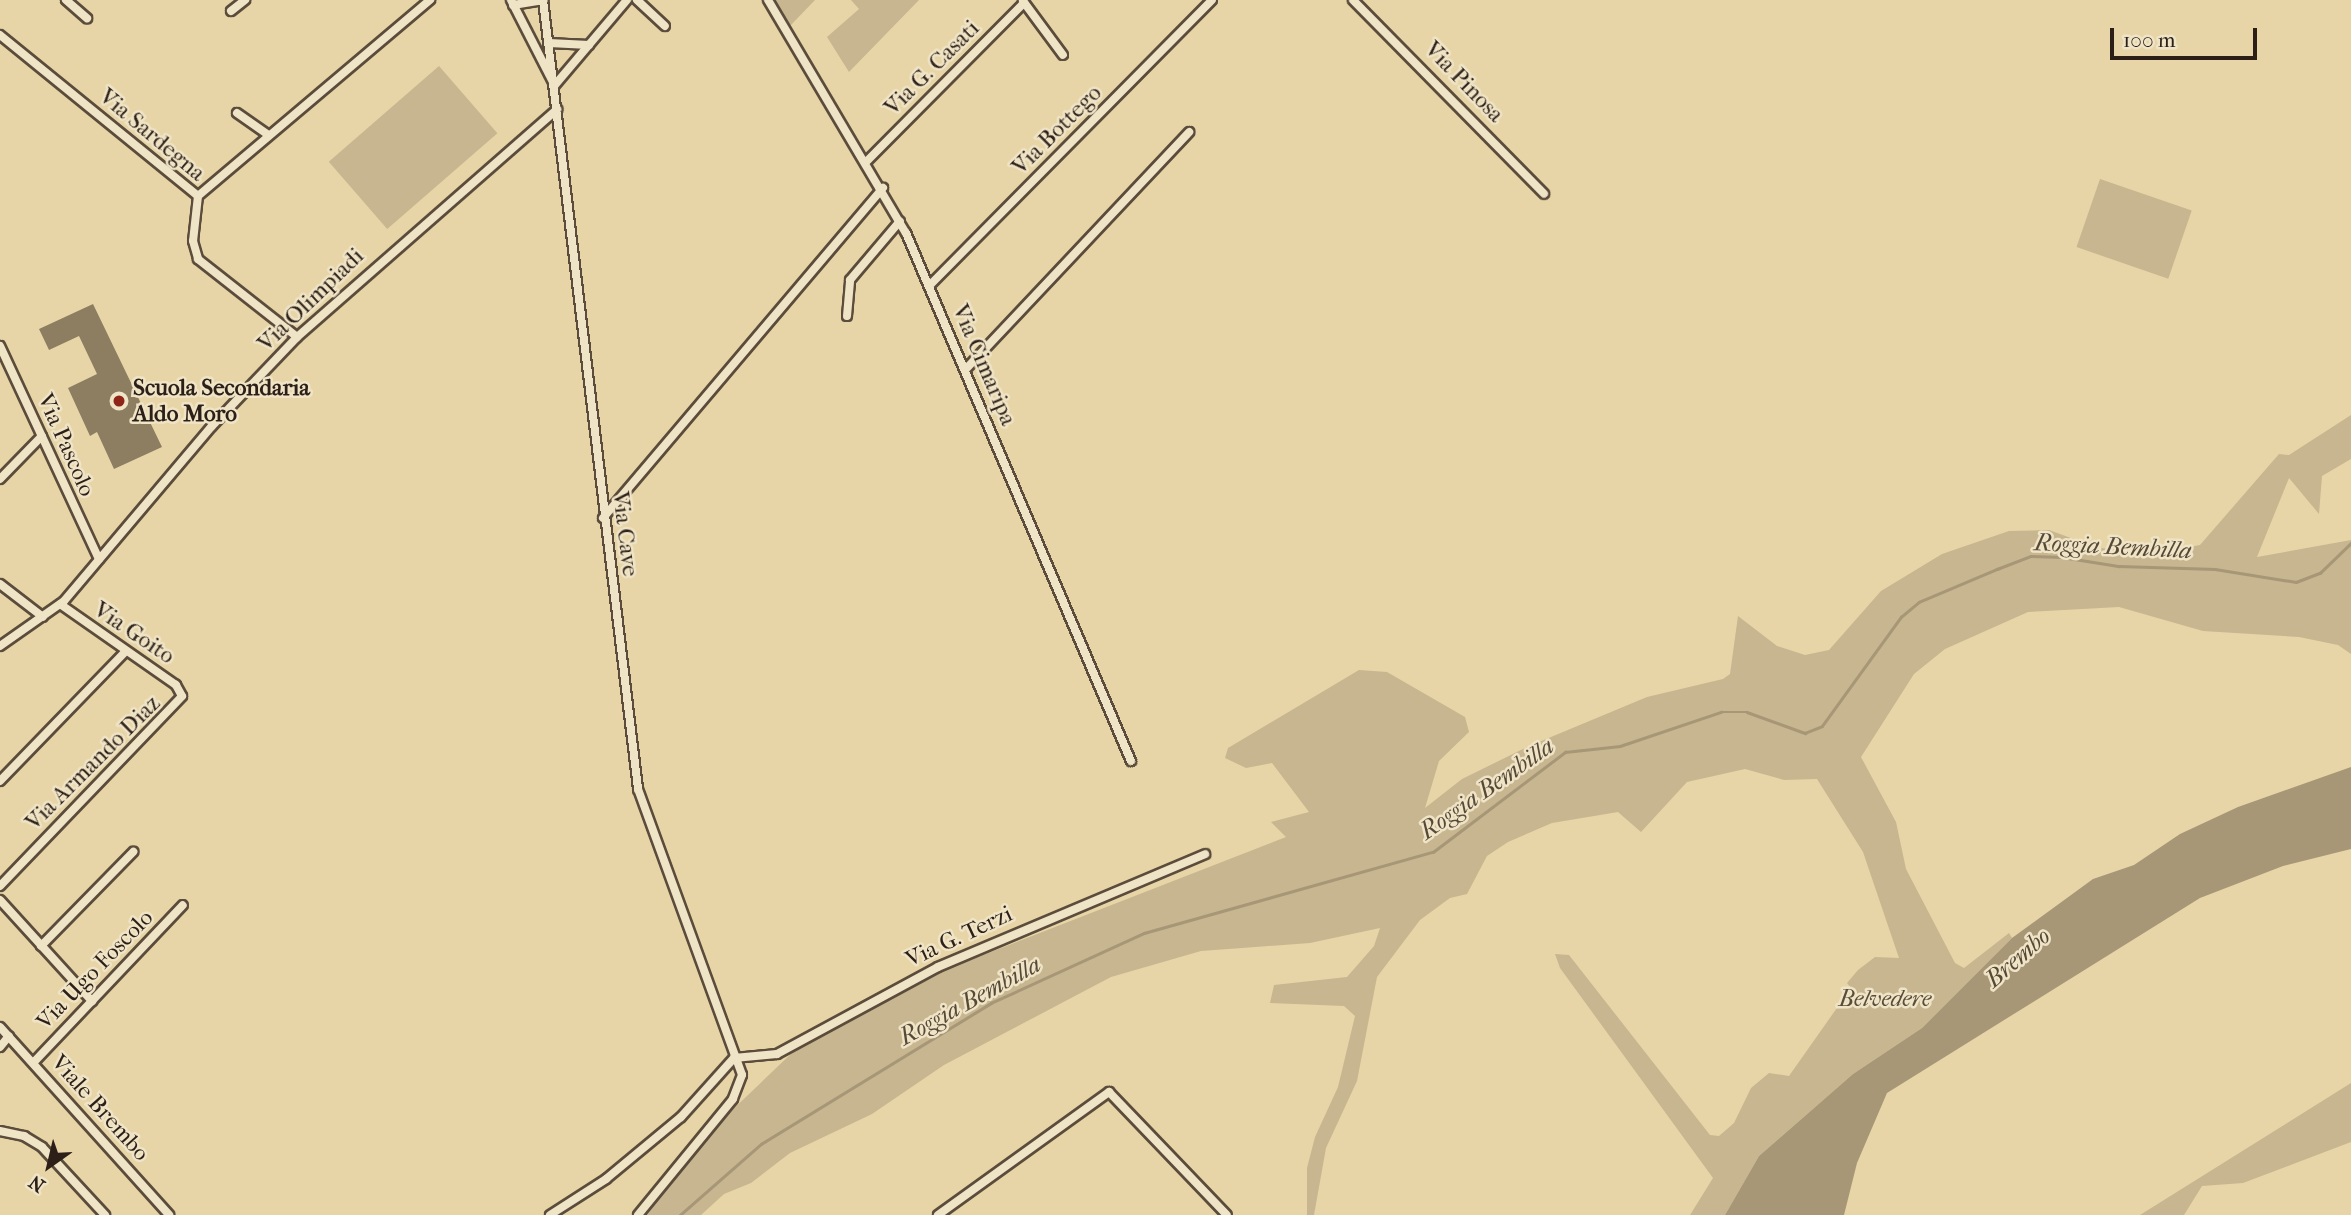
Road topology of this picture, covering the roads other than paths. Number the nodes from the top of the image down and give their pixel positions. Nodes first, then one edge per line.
1 (66, 0) edge
2 (245, 0) edge
3 (430, 0) edge
4 (544, 0) edge
5 (628, 0) edge
6 (637, 0) edge
7 (768, 0) edge
8 (1212, 0) edge
9 (1353, 0) edge
10 (1023, 1) edge
11 (512, 2) edge
12 (231, 11) dead end
13 (88, 18) dead end
14 (665, 26) dead end
15 (0, 35) edge
16 (549, 43) junction
17 (589, 45) junction
18 (1063, 55) dead end
19 (554, 84) junction
20 (556, 109) junction
21 (237, 113) dead end
22 (1189, 132) dead end
23 (268, 135) junction
24 (867, 161) junction
25 (883, 188) junction
26 (1544, 194) dead end
27 (198, 196) junction
28 (900, 221) junction
29 (929, 286) junction
30 (847, 316) dead end
31 (297, 337) junction
32 (0, 346) edge
33 (965, 370) junction
34 (42, 436) junction
35 (0, 479) edge
36 (603, 519) junction
37 (99, 559) junction
38 (0, 584) edge
39 (60, 604) junction
40 (43, 617) junction
41 (0, 646) edge
42 (126, 651) junction
43 (182, 696) joint
44 (1131, 761) dead end
45 (0, 782) edge
46 (133, 852) dead end
47 (1205, 854) dead end
48 (0, 886) edge
49 (0, 900) edge
50 (183, 905) dead end
51 (41, 946) junction
52 (92, 1001) junction
53 (0, 1027) edge
54 (9, 1036) junction
55 (0, 1047) edge
56 (734, 1058) junction
57 (34, 1062) junction
58 (0, 1131) edge
59 (165, 1213) edge
60 (105, 1215) edge
61 (550, 1215) edge
62 (638, 1215) edge
63 (938, 1215) edge
64 (1227, 1215) edge

1 - 13 street
2 - 12 street
3 - 23 street
4 - 11 street
4 - 16 street, Via Cave
5 - 17 street
6 - 14 street
7 - 24 street, Via Cimaripa
8 - 29 street, Via Bottego
9 - 26 street, Via Pinosa
10 - 18 street
10 - 24 street, Via G. Casati
11 - 19 street
15 - 27 street, Via Sardegna
16 - 17 street
16 - 19 street, Via Cave
17 - 19 street
19 - 20 street, Via Cave
20 - 31 street, Via Olimpiadi
20 - 36 street, Via Cave
21 - 23 street
22 - 33 street
23 - 27 street
24 - 25 street, Via Cimaripa
25 - 28 street, Via Cimaripa
25 - 36 street
27 - 31 street, Via Sardegna
28 - 29 street, Via Cimaripa
28 - 30 street
29 - 33 street, Via Cimaripa
31 - 37 street, Via Olimpiadi
32 - 34 street, Via Pascolo
33 - 44 street, Via Cimaripa
34 - 35 street
34 - 37 street, Via Pascolo
36 - 56 street, Via Cave
37 - 39 street, Via Olimpiadi
38 - 40 street
39 - 40 street, Via Olimpiadi
39 - 42 street, Via Goito
40 - 41 street, Via Olimpiadi
42 - 43 street, Via Goito
42 - 45 street
43 - 48 street, Via Armando Diaz
46 - 51 street
47 - 56 street, Via G. Terzi
49 - 51 street
50 - 52 street, Via Ugo Foscolo
51 - 52 street
52 - 57 street, Via Ugo Foscolo
53 - 54 street, Viale Brembo
54 - 55 street
54 - 57 street, Viale Brembo
56 - 61 street
56 - 62 street, Via Cave
57 - 59 street, Viale Brembo
58 - 60 street
63 - 64 street

